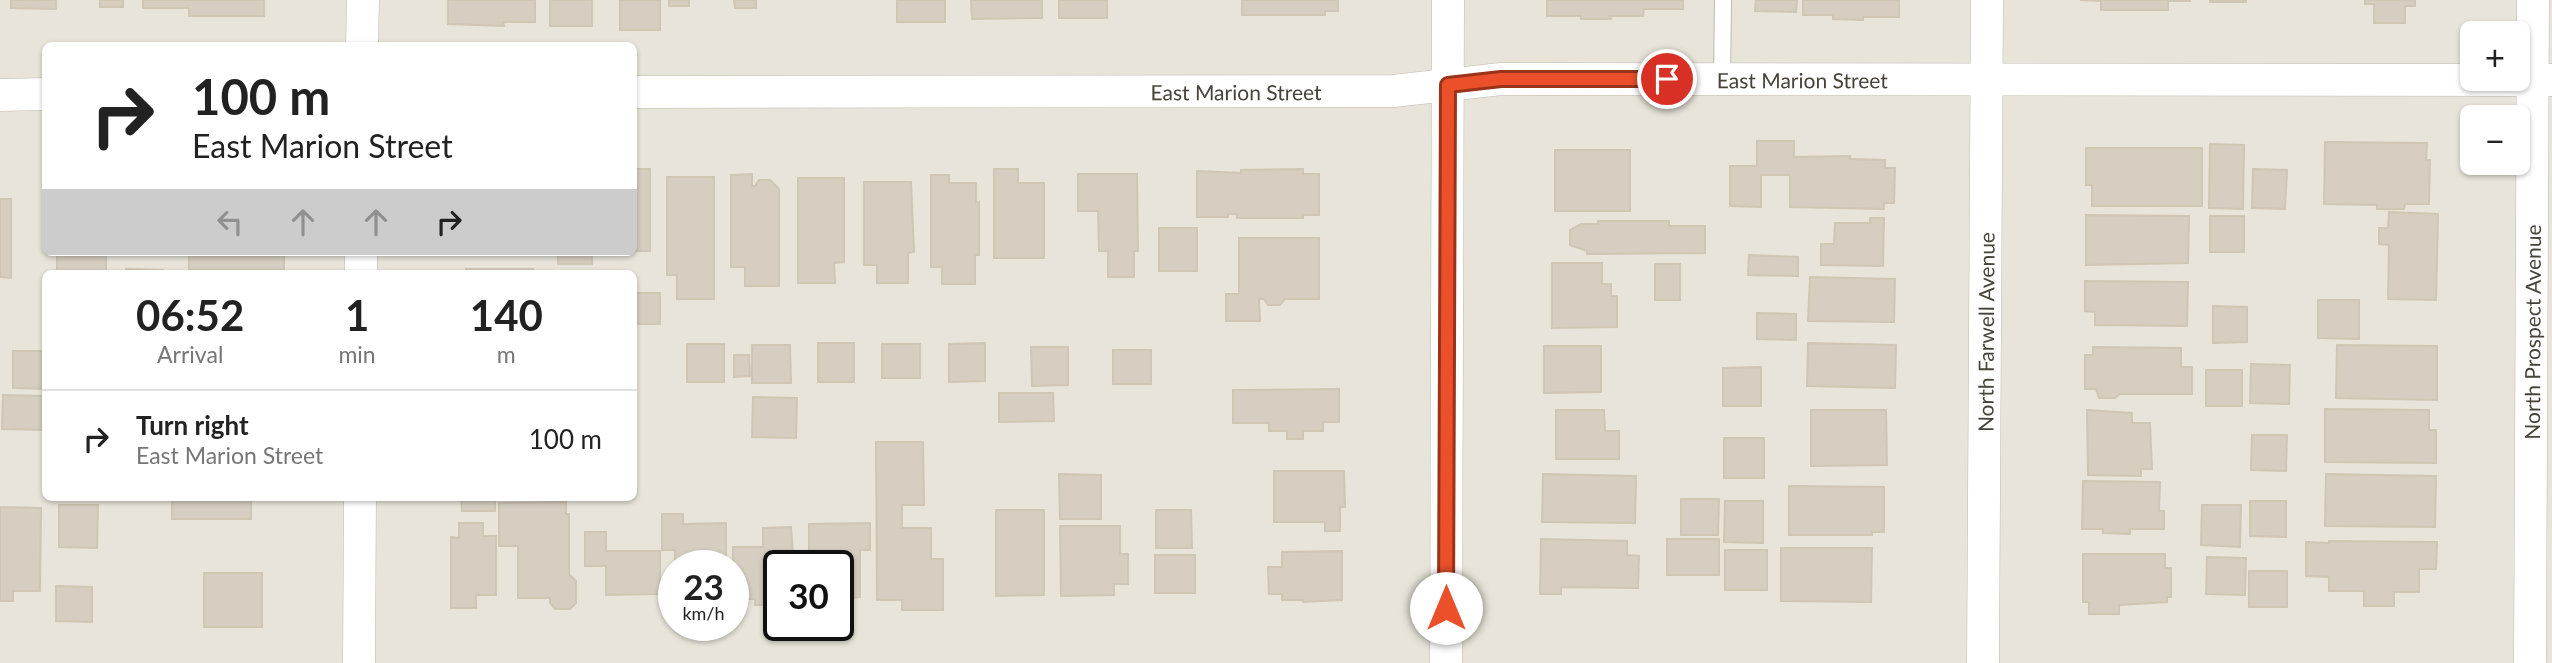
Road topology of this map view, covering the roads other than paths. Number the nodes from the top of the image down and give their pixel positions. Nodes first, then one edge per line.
1 (363, 0) edge
2 (1448, 0) edge
3 (1723, 0) edge
4 (1987, 0) edge
5 (2533, 0) edge
6 (362, 42) edge
7 (1722, 79) junction
8 (1986, 79) junction
9 (2542, 80) edge
10 (1448, 85) junction
11 (637, 92) edge
12 (42, 94) edge
13 (0, 95) edge
14 (360, 501) edge
15 (359, 663) edge
16 (1446, 663) edge
17 (1983, 663) edge
18 (2530, 663) edge

1 - 6 street
2 - 10 street
3 - 7 lane
4 - 8 street, North Farwell Avenue
5 - 9 street, North Prospect Avenue
7 - 8 street, East Marion Street
7 - 10 street, East Marion Street
8 - 9 street, East Marion Street
8 - 17 street, North Farwell Avenue
9 - 18 street, North Prospect Avenue
10 - 11 street, East Marion Street
10 - 16 street
12 - 13 street
14 - 15 street

